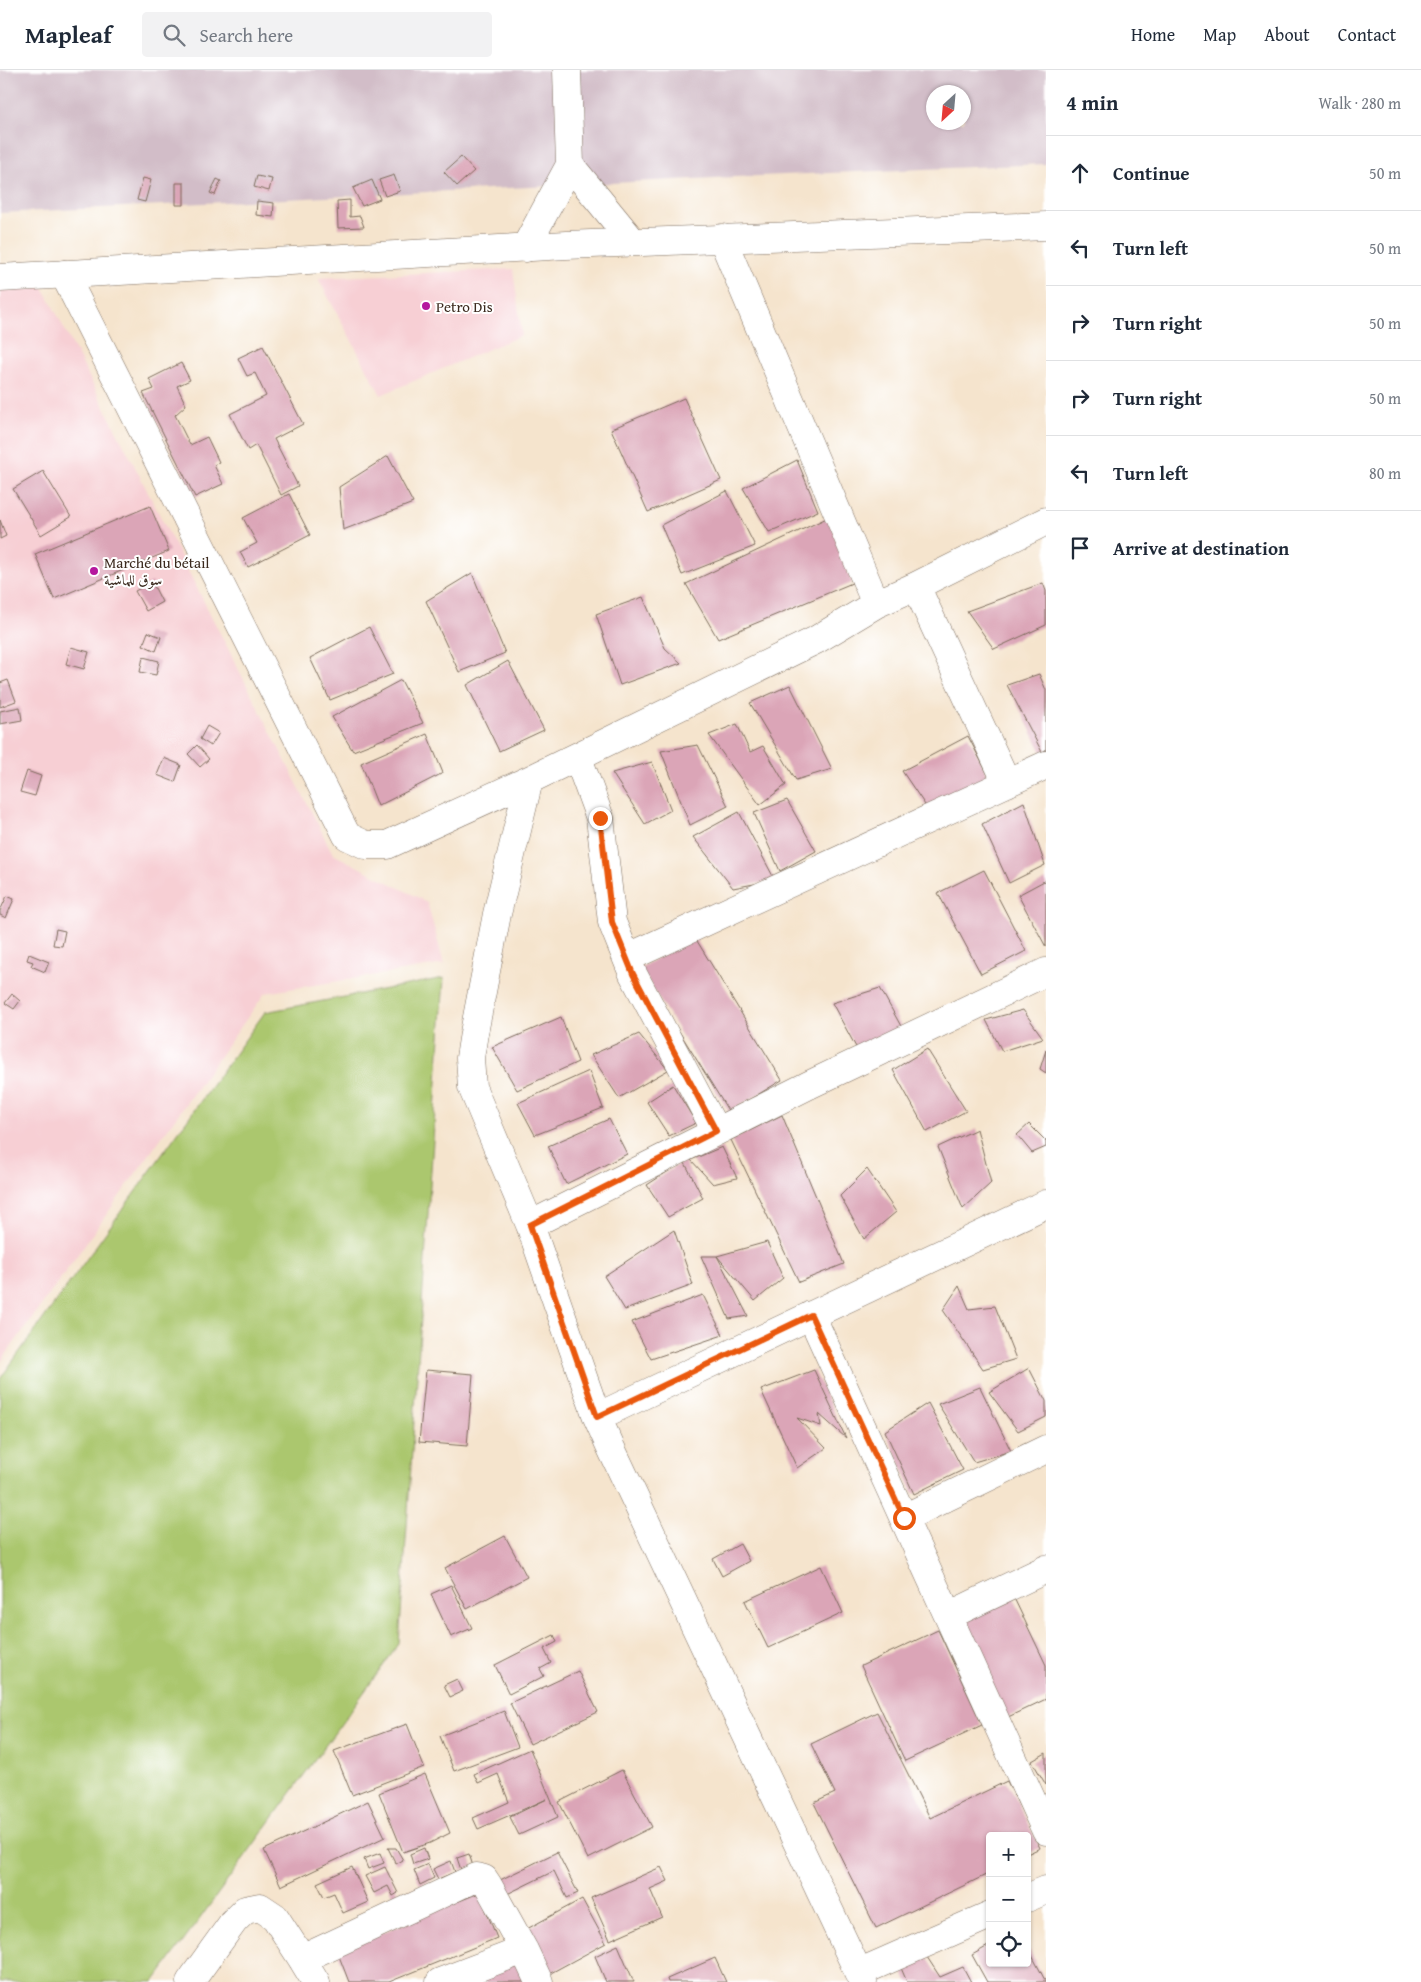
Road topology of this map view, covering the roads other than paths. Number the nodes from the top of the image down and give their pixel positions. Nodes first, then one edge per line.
1 (567, 70) edge
2 (570, 165) junction
3 (1046, 226) edge
4 (722, 238) junction
5 (633, 242) junction
6 (526, 248) junction
7 (64, 274) junction
8 (0, 278) edge
9 (1046, 521) edge
10 (916, 586) junction
11 (876, 604) junction
12 (578, 758) junction
13 (1046, 765) edge
14 (530, 780) junction
15 (1007, 783) junction
16 (627, 958) junction
17 (1046, 972) edge
18 (716, 1131) junction
19 (1046, 1204) edge
20 (530, 1225) junction
21 (811, 1315) junction
22 (597, 1417) junction
23 (1046, 1449) edge
24 (904, 1518) junction
25 (1046, 1569) edge
26 (948, 1616) junction
27 (1046, 1831) edge
28 (1046, 1890) edge
29 (1031, 1896) edge
30 (986, 1917) edge
31 (524, 1950) junction
32 (302, 1959) junction
33 (861, 1978) edge
34 (190, 1982) edge
35 (316, 1982) edge
36 (440, 1982) edge
37 (539, 1982) edge

1 - 2 street
2 - 5 street
2 - 6 street
3 - 4 street
4 - 5 street
4 - 11 street
5 - 6 street
6 - 7 street
7 - 8 street
7 - 14 street
9 - 10 street
10 - 11 street
10 - 15 street
11 - 12 street
12 - 14 street
12 - 16 street
13 - 15 street
14 - 20 street
15 - 16 street
16 - 18 street
17 - 18 street
18 - 20 street
19 - 21 street
20 - 22 street
21 - 22 street
21 - 24 street
22 - 33 street
23 - 24 street
24 - 26 street
25 - 26 street
26 - 27 street
28 - 29 street
30 - 33 street
31 - 32 street
31 - 36 street
31 - 37 street
32 - 34 street
32 - 35 street

